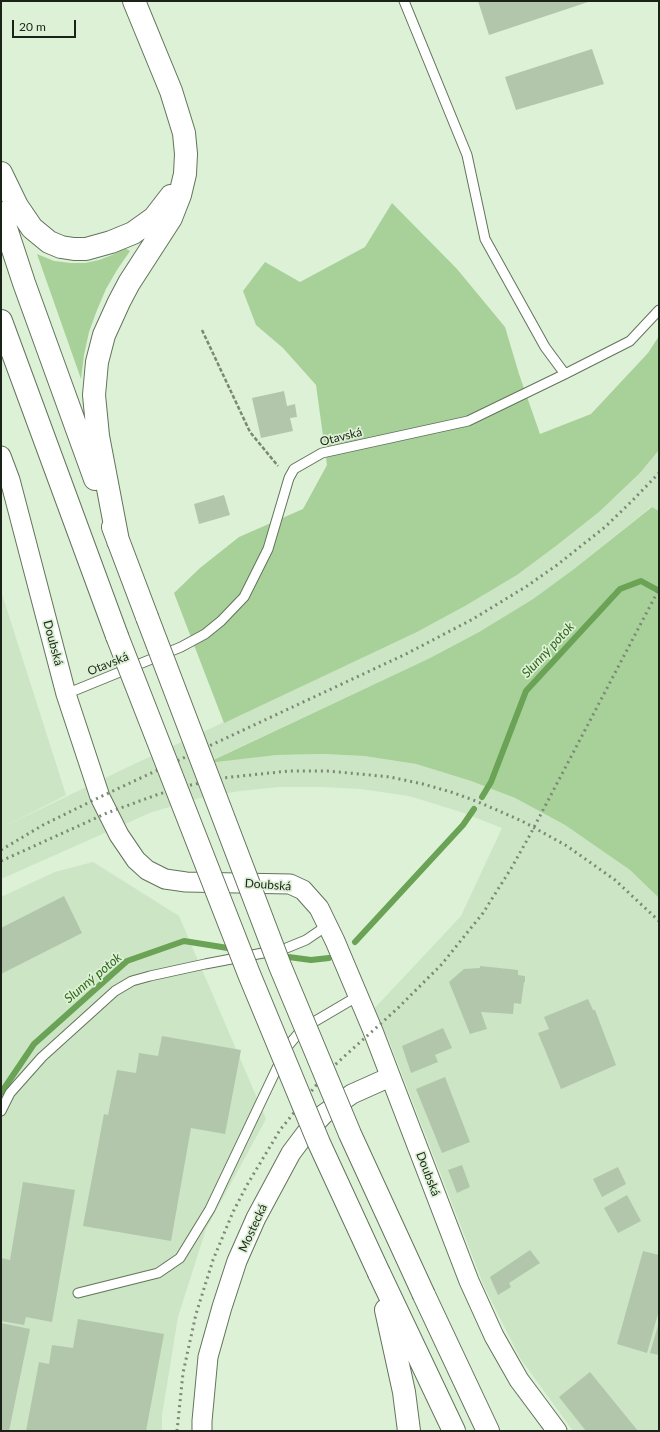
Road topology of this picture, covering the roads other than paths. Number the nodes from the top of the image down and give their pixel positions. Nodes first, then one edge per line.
1 (134, 1) edge
2 (404, 1) edge
3 (1, 173) edge
4 (185, 174) junction
5 (1, 213) edge
6 (659, 310) edge
7 (1, 321) edge
8 (565, 374) junction
9 (1, 456) edge
10 (5, 482) edge
11 (118, 541) junction
12 (66, 694) junction
13 (328, 925) junction
14 (358, 996) junction
15 (390, 1077) junction
16 (1, 1110) edge
17 (78, 1293) dead end
18 (390, 1310) junction
19 (202, 1431) edge
20 (409, 1431) edge
21 (454, 1431) edge
22 (488, 1431) edge
23 (557, 1431) edge

1 - 4 highway
2 - 8 lane
3 - 4 highway
4 - 11 highway
5 - 11 highway
6 - 8 lane, Otavská
7 - 18 highway, bridge
8 - 12 lane, Otavská
9 - 10 street, Doubská
10 - 12 street, Doubská
11 - 22 highway, bridge
12 - 13 street, Doubská
13 - 14 street, Doubská
13 - 16 lane, bridge
14 - 15 street, Doubská
14 - 17 lane
15 - 19 street, Mostecká
15 - 23 street, Doubská
18 - 20 highway
18 - 21 highway

